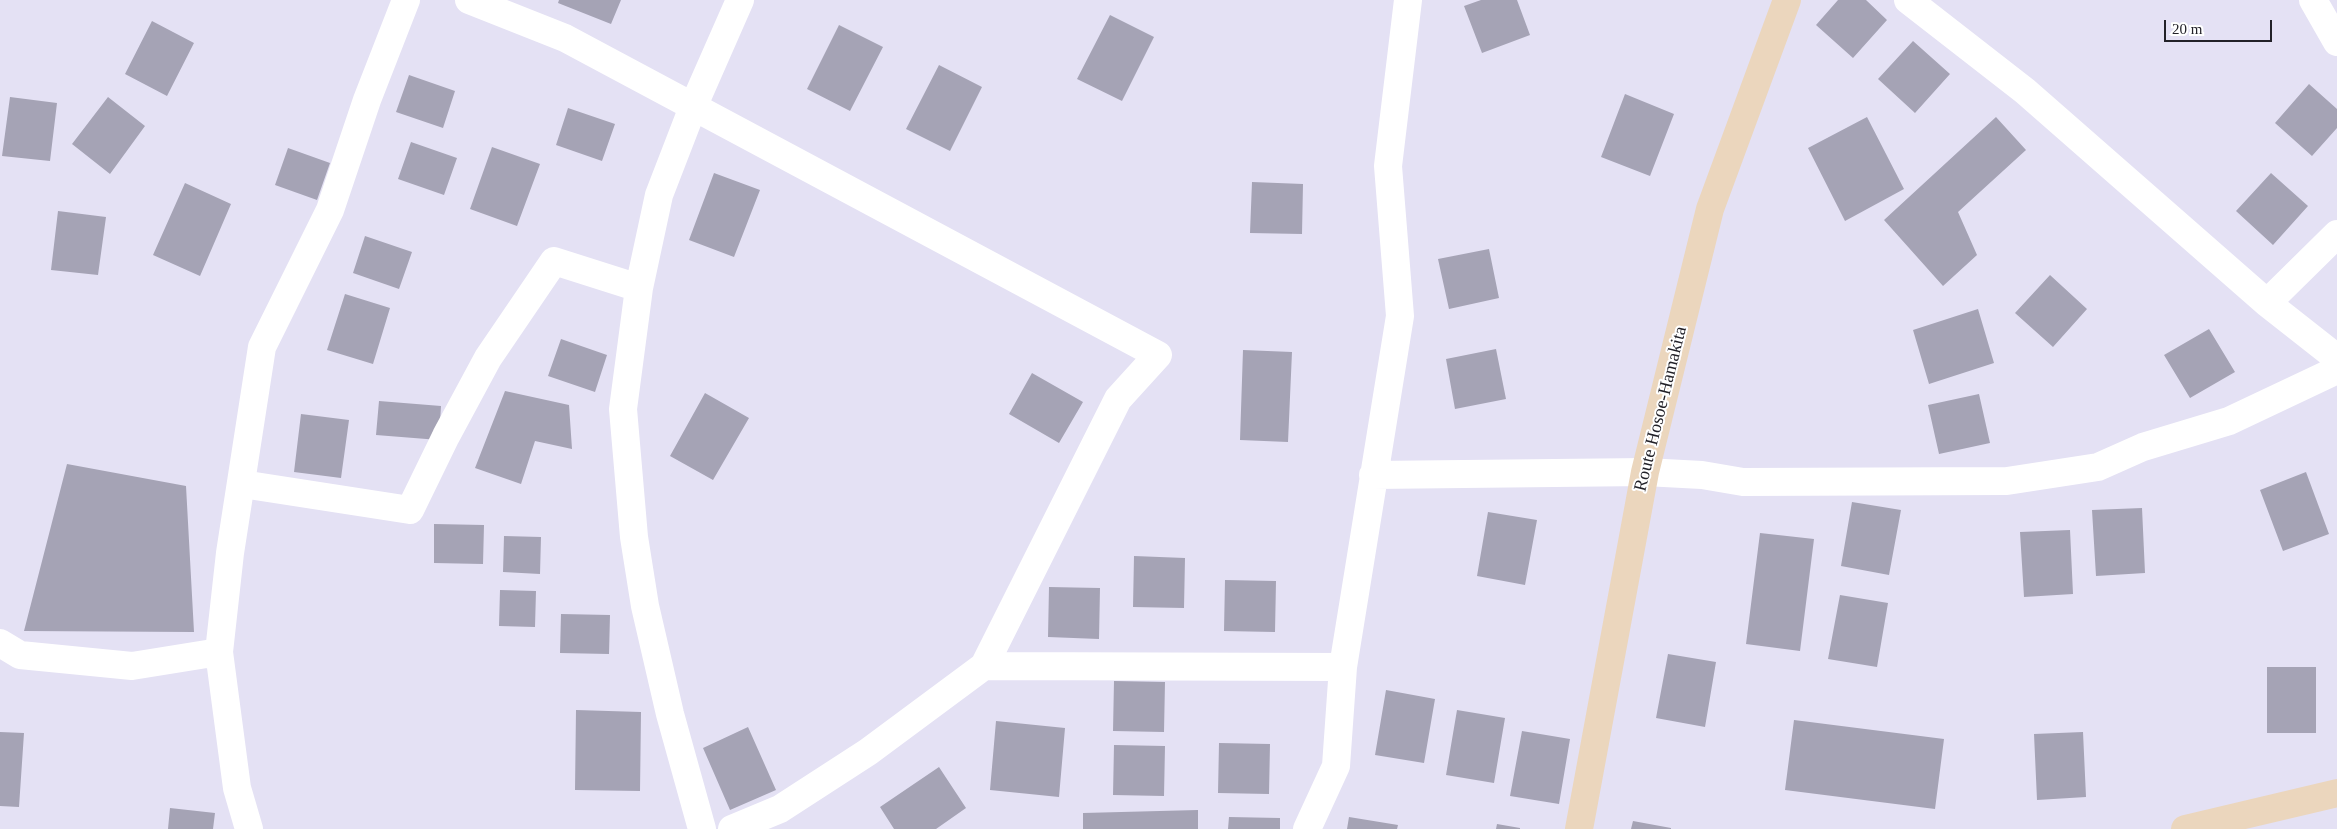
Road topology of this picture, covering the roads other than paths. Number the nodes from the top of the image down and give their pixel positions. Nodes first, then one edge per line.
1 (406, 0) edge
2 (469, 0) edge
3 (740, 0) edge
4 (1408, 0) edge
5 (1788, 0) edge
6 (1908, 0) edge
7 (2313, 0) edge
8 (2337, 42) edge
9 (693, 108) junction
10 (2337, 234) edge
11 (639, 288) junction
12 (2267, 303) junction
13 (2337, 358) edge
14 (2337, 370) edge
15 (1644, 472) junction
16 (1373, 475) junction
17 (242, 484) junction
18 (0, 643) edge
19 (219, 652) junction
20 (984, 666) junction
21 (1343, 667) junction
22 (2337, 793) edge
23 (249, 829) edge
24 (702, 829) edge
25 (732, 829) edge
26 (1307, 829) edge
27 (1579, 829) edge
28 (2185, 829) edge

1 - 17 street
2 - 9 street
3 - 9 street
4 - 16 street
5 - 15 main road, Route Hosoe-Hamakita
6 - 12 street
7 - 8 street
9 - 11 street
9 - 20 street
10 - 12 street
11 - 17 street
11 - 24 street
12 - 13 street
14 - 15 street
15 - 16 street
15 - 27 main road, Route Hosoe-Hamakita
16 - 21 street
17 - 19 street
18 - 19 street
19 - 23 street
20 - 21 street
20 - 25 street
21 - 26 street
22 - 28 main road

